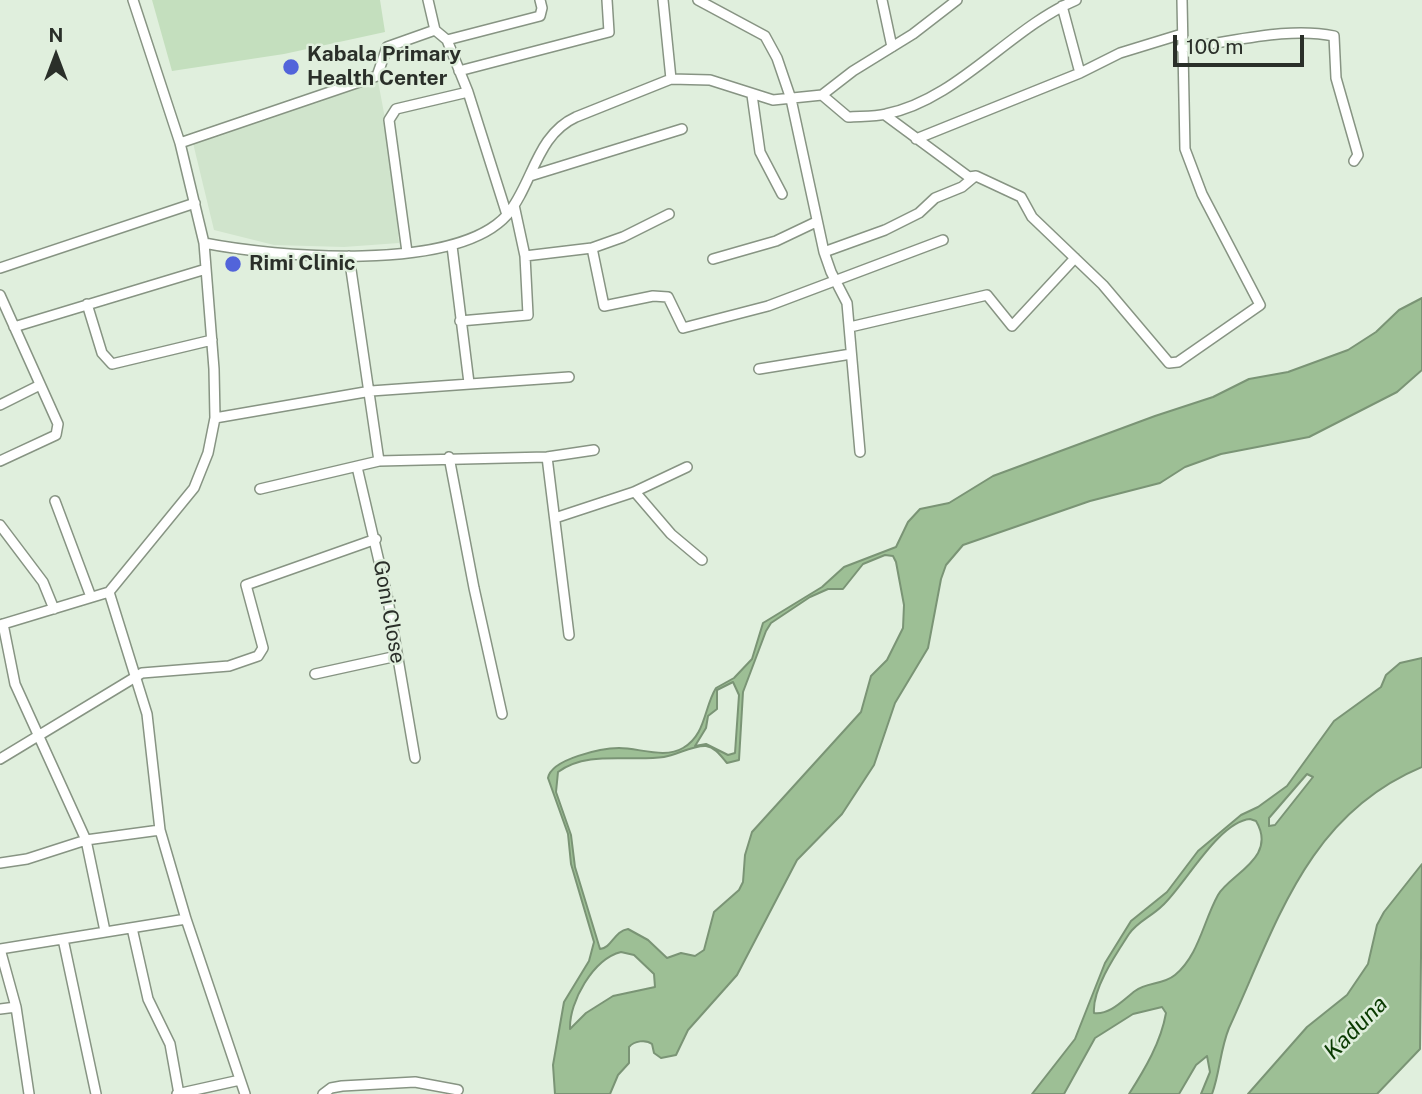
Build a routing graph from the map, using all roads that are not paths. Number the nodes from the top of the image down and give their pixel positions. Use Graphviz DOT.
graph roads {
  1 [pos="133,0"];
  2 [pos="428,0"];
  3 [pos="540,0"];
  4 [pos="607,0"];
  5 [pos="663,0"];
  6 [pos="698,0"];
  7 [pos="882,0"];
  8 [pos="957,0"];
  9 [pos="1076,0"];
  10 [pos="1182,0"];
  11 [pos="1062,6"];
  12 [pos="435,30"];
  13 [pos="1182,34"];
  14 [pos="447,40"];
  15 [pos="892,47"];
  16 [pos="1181,48"];
  17 [pos="459,71"];
  18 [pos="1080,73"];
  19 [pos="671,79"];
  20 [pos="468,92"];
  21 [pos="822,95"];
  22 [pos="752,96"];
  23 [pos="791,99"];
  24 [pos="885,115"];
  25 [pos="682,129"];
  26 [pos="916,139"];
  27 [pos="180,143"];
  28 [pos="1354,161"];
  29 [pos="530,176"];
  30 [pos="976,176"];
  31 [pos="782,194"];
  32 [pos="195,203"];
  33 [pos="514,205"];
  34 [pos="669,214"];
  35 [pos="507,215"];
  36 [pos="816,222"];
  37 [pos="943,240"];
  38 [pos="204,243"];
  39 [pos="452,246"];
  40 [pos="592,247"];
  41 [pos="407,252"];
  42 [pos="824,252"];
  43 [pos="349,256"];
  44 [pos="525,256"];
  45 [pos="1075,258"];
  46 [pos="713,259"];
  47 [pos="0,268"];
  48 [pos="206,269"];
  49 [pos="836,282"];
  50 [pos="0,297"];
  51 [pos="87,304"];
  52 [pos="460,321"];
  53 [pos="14,327"];
  54 [pos="850,327"];
  55 [pos="212,340"];
  56 [pos="851,354"];
  57 [pos="760,369"];
  58 [pos="569,377"];
  59 [pos="469,383"];
  60 [pos="40,385"];
  61 [pos="371,391"];
  62 [pos="0,405"];
  63 [pos="215,418"];
  64 [pos="594,450"];
  65 [pos="860,452"];
  66 [pos="449,457"];
  67 [pos="547,457"];
  68 [pos="0,461"];
  69 [pos="379,461"];
  70 [pos="357,467"];
  71 [pos="687,467"];
  72 [pos="260,489"];
  73 [pos="635,492"];
  74 [pos="55,501"];
  75 [pos="555,518"];
  76 [pos="0,526"];
  77 [pos="376,539"];
  78 [pos="702,561"];
  79 [pos="109,592"];
  80 [pos="91,597"];
  81 [pos="54,609"];
  82 [pos="2,624"];
  83 [pos="569,635"];
  84 [pos="397,656"];
  85 [pos="315,674"];
  86 [pos="136,678"];
  87 [pos="502,714"];
  88 [pos="36,736"];
  89 [pos="415,758"];
  90 [pos="0,759"];
  91 [pos="160,830"];
  92 [pos="86,840"];
  93 [pos="0,863"];
  94 [pos="186,919"];
  95 [pos="132,928"];
  96 [pos="104,932"];
  97 [pos="63,939"];
  98 [pos="0,949"];
  99 [pos="16,1007"];
  100 [pos="0,1009"];
  101 [pos="240,1080"];
  102 [pos="458,1090"];
  103 [pos="29,1094"];
  104 [pos="96,1094"];
  105 [pos="179,1094"];
  106 [pos="245,1094"];
  107 [pos="323,1094"];
  1 -- 27 [label="street"];
  2 -- 12 [label="street"];
  3 -- 14 [label="street"];
  4 -- 17 [label="street"];
  5 -- 19 [label="street"];
  6 -- 23 [label="street"];
  7 -- 15 [label="street"];
  8 -- 15 [label="street"];
  9 -- 11 [label="street"];
  10 -- 13 [label="street"];
  11 -- 18 [label="street"];
  11 -- 24 [label="street"];
  12 -- 14 [label="street"];
  12 -- 27 [label="street"];
  13 -- 16 [label="street"];
  13 -- 18 [label="street"];
  14 -- 17 [label="street"];
  15 -- 21 [label="street"];
  16 -- 28 [label="street"];
  16 -- 45 [label="street"];
  17 -- 20 [label="street"];
  18 -- 26 [label="street"];
  19 -- 22 [label="street"];
  19 -- 29 [label="street"];
  20 -- 35 [label="street"];
  20 -- 41 [label="street"];
  21 -- 23 [label="street"];
  21 -- 24 [label="street"];
  22 -- 23 [label="street"];
  22 -- 31 [label="street"];
  23 -- 36 [label="street"];
  24 -- 26 [label="street"];
  25 -- 29 [label="street"];
  26 -- 30 [label="street"];
  27 -- 32 [label="street"];
  29 -- 33 [label="street"];
  30 -- 42 [label="street"];
  30 -- 45 [label="street"];
  32 -- 38 [label="street"];
  32 -- 47 [label="street"];
  33 -- 35 [label="street"];
  33 -- 44 [label="street"];
  34 -- 40 [label="street"];
  35 -- 39 [label="street"];
  36 -- 42 [label="street"];
  36 -- 46 [label="street"];
  37 -- 49 [label="street"];
  38 -- 43 [label="street"];
  38 -- 48 [label="street"];
  39 -- 41 [label="street"];
  39 -- 52 [label="street"];
  40 -- 44 [label="street"];
  40 -- 49 [label="street"];
  41 -- 43 [label="street"];
  42 -- 49 [label="street"];
  43 -- 61 [label="street"];
  44 -- 52 [label="street"];
  45 -- 54 [label="street"];
  48 -- 51 [label="street"];
  48 -- 55 [label="street"];
  49 -- 54 [label="street"];
  50 -- 53 [label="street"];
  51 -- 53 [label="street"];
  51 -- 55 [label="street"];
  52 -- 59 [label="street"];
  53 -- 60 [label="street"];
  54 -- 56 [label="street"];
  55 -- 63 [label="street"];
  56 -- 57 [label="street"];
  56 -- 65 [label="street"];
  58 -- 59 [label="street"];
  59 -- 61 [label="street"];
  60 -- 62 [label="street"];
  60 -- 68 [label="street"];
  61 -- 63 [label="street"];
  61 -- 69 [label="street"];
  63 -- 79 [label="street"];
  64 -- 67 [label="street"];
  66 -- 67 [label="street"];
  66 -- 69 [label="street"];
  66 -- 87 [label="street"];
  67 -- 75 [label="street"];
  69 -- 70 [label="street"];
  70 -- 72 [label="street"];
  70 -- 77 [label="street, Goni Close"];
  71 -- 73 [label="street"];
  73 -- 75 [label="street"];
  73 -- 78 [label="street"];
  74 -- 80 [label="street"];
  75 -- 83 [label="street"];
  76 -- 81 [label="street"];
  77 -- 84 [label="street, Goni Close"];
  77 -- 86 [label="street"];
  79 -- 80 [label="street"];
  79 -- 86 [label="street"];
  80 -- 81 [label="street"];
  81 -- 82 [label="street"];
  82 -- 88 [label="street"];
  84 -- 85 [label="street"];
  84 -- 89 [label="street, Goni Close"];
  86 -- 88 [label="street"];
  86 -- 91 [label="street"];
  88 -- 90 [label="street"];
  88 -- 92 [label="street"];
  91 -- 92 [label="street"];
  91 -- 94 [label="street"];
  92 -- 93 [label="street"];
  92 -- 96 [label="street"];
  94 -- 95 [label="street"];
  94 -- 101 [label="street"];
  95 -- 96 [label="street"];
  95 -- 105 [label="street"];
  96 -- 97 [label="street"];
  97 -- 98 [label="street"];
  97 -- 104 [label="street"];
  98 -- 99 [label="street"];
  99 -- 100 [label="street"];
  99 -- 103 [label="street"];
  101 -- 105 [label="street"];
  101 -- 106 [label="street"];
  102 -- 107 [label="street"];
}
